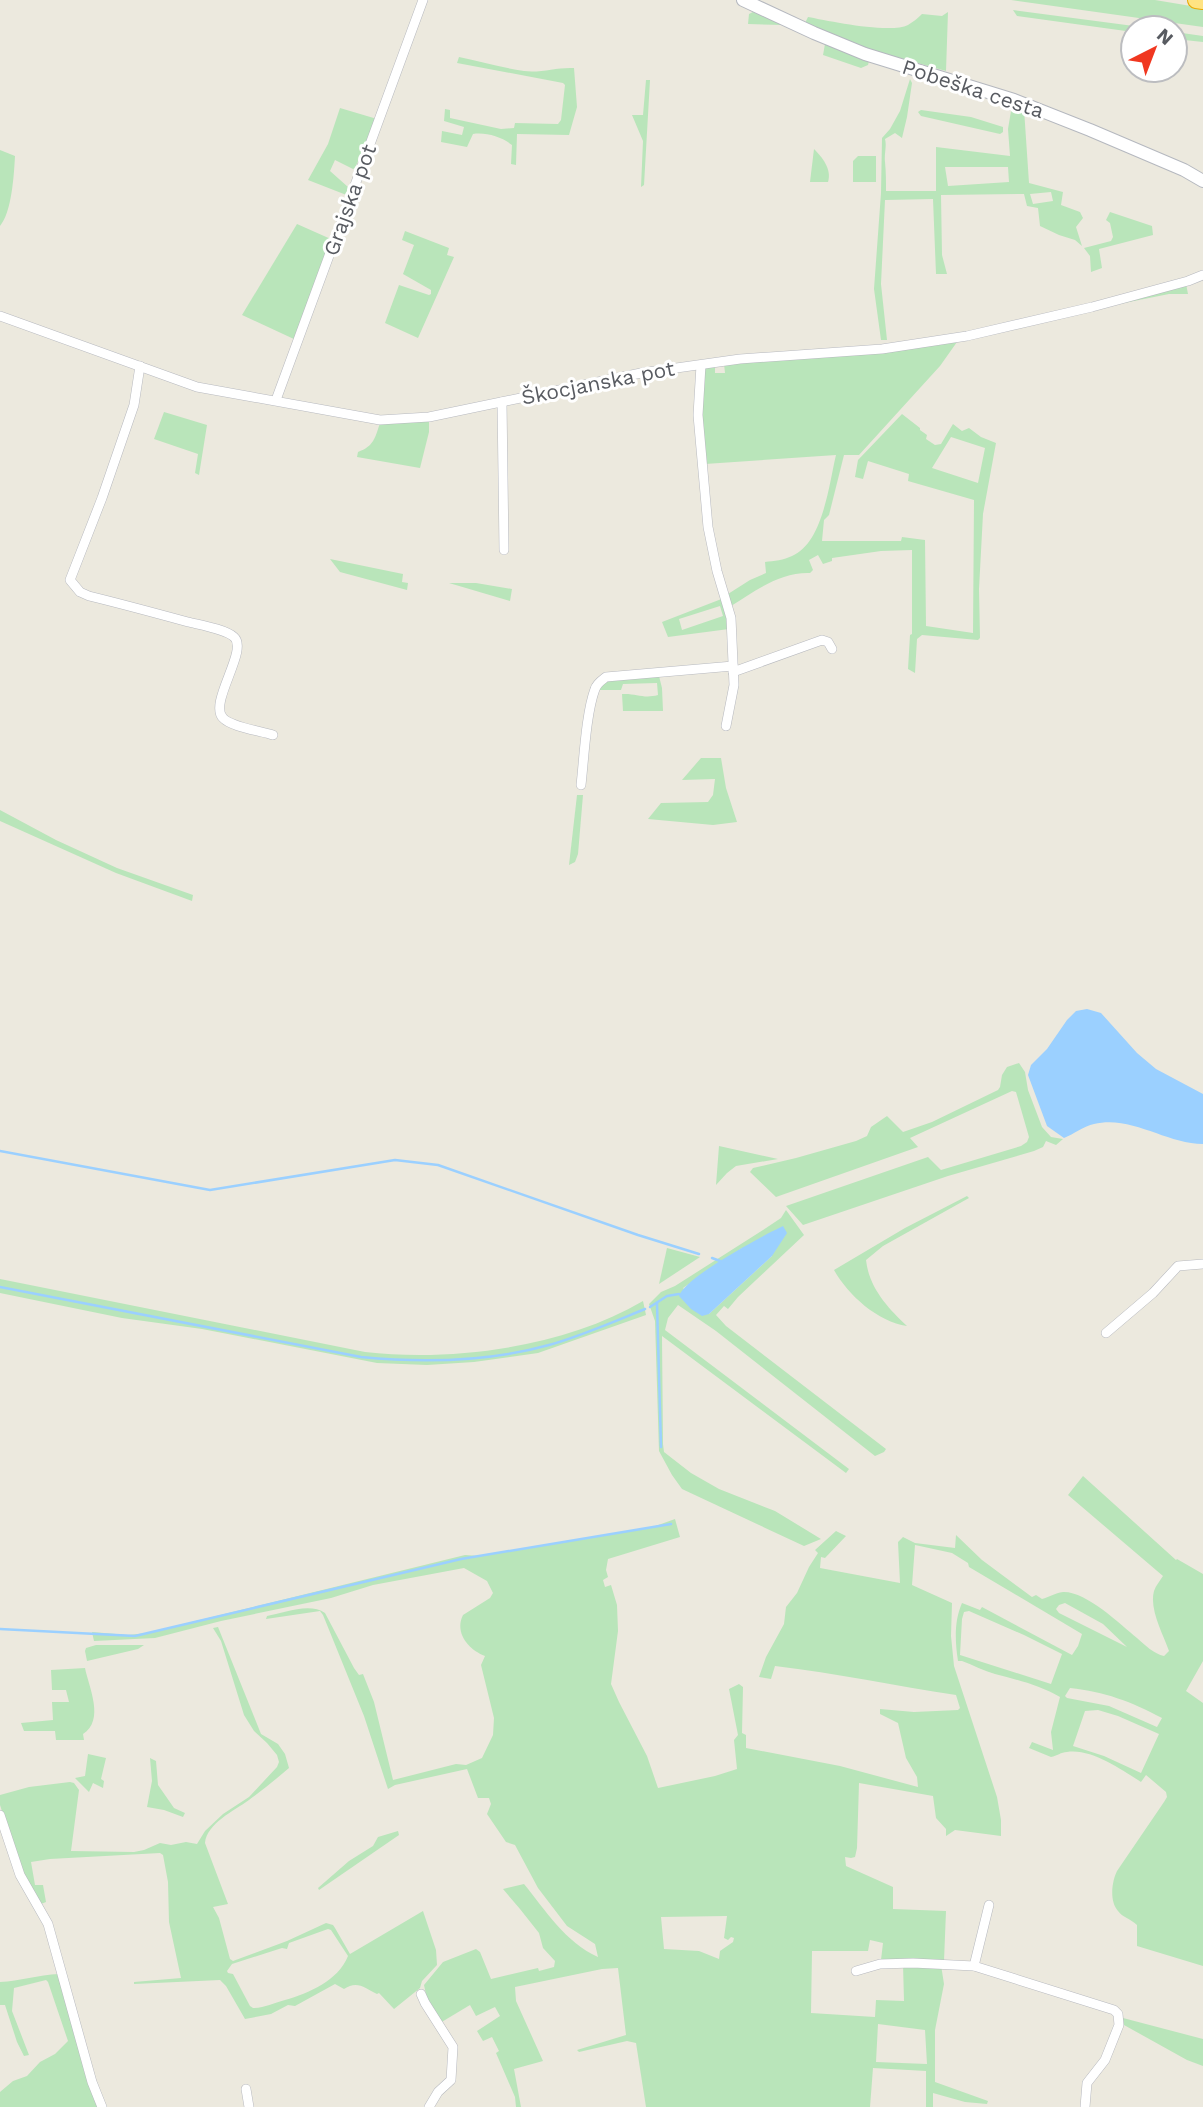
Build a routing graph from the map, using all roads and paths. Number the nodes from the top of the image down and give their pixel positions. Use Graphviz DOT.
graph roads {
  1 [pos="423,0"];
  2 [pos="743,0"];
  3 [pos="1196,0"];
  4 [pos="1203,1"];
  5 [pos="1203,181"];
  6 [pos="1203,275"];
  7 [pos="0,316"];
  8 [pos="701,365"];
  9 [pos="140,366"];
  10 [pos="276,400"];
  11 [pos="502,402"];
  12 [pos="504,550"];
  13 [pos="832,649"];
  14 [pos="733,669"];
  15 [pos="726,726"];
  16 [pos="273,735"];
  17 [pos="581,786"];
  18 [pos="1203,1264"];
  19 [pos="1106,1333"];
  20 [pos="0,1815"];
  21 [pos="989,1905"];
  22 [pos="974,1966"];
  23 [pos="856,1971"];
  24 [pos="421,1994"];
  25 [pos="246,2089"];
  26 [pos="102,2107"];
  27 [pos="249,2107"];
  28 [pos="429,2107"];
  29 [pos="1085,2107"];
  1 -- 10 [label="street, Grajska pot"];
  2 -- 5 [label="street, Pobeška cesta"];
  3 -- 4 [label="highway"];
  6 -- 8 [label="street, Škocjanska pot"];
  7 -- 9 [label="street, Škocjanska pot"];
  8 -- 11 [label="street, Škocjanska pot"];
  8 -- 14 [label="street"];
  9 -- 10 [label="street, Škocjanska pot"];
  9 -- 16 [label="street"];
  10 -- 11 [label="street, Škocjanska pot"];
  11 -- 12 [label="street"];
  13 -- 14 [label="street"];
  14 -- 15 [label="street"];
  14 -- 17 [label="street"];
  18 -- 19 [label="street"];
  20 -- 26 [label="street"];
  21 -- 22 [label="street"];
  22 -- 23 [label="street"];
  22 -- 29 [label="street"];
  24 -- 28 [label="street"];
  25 -- 27 [label="street"];
}
